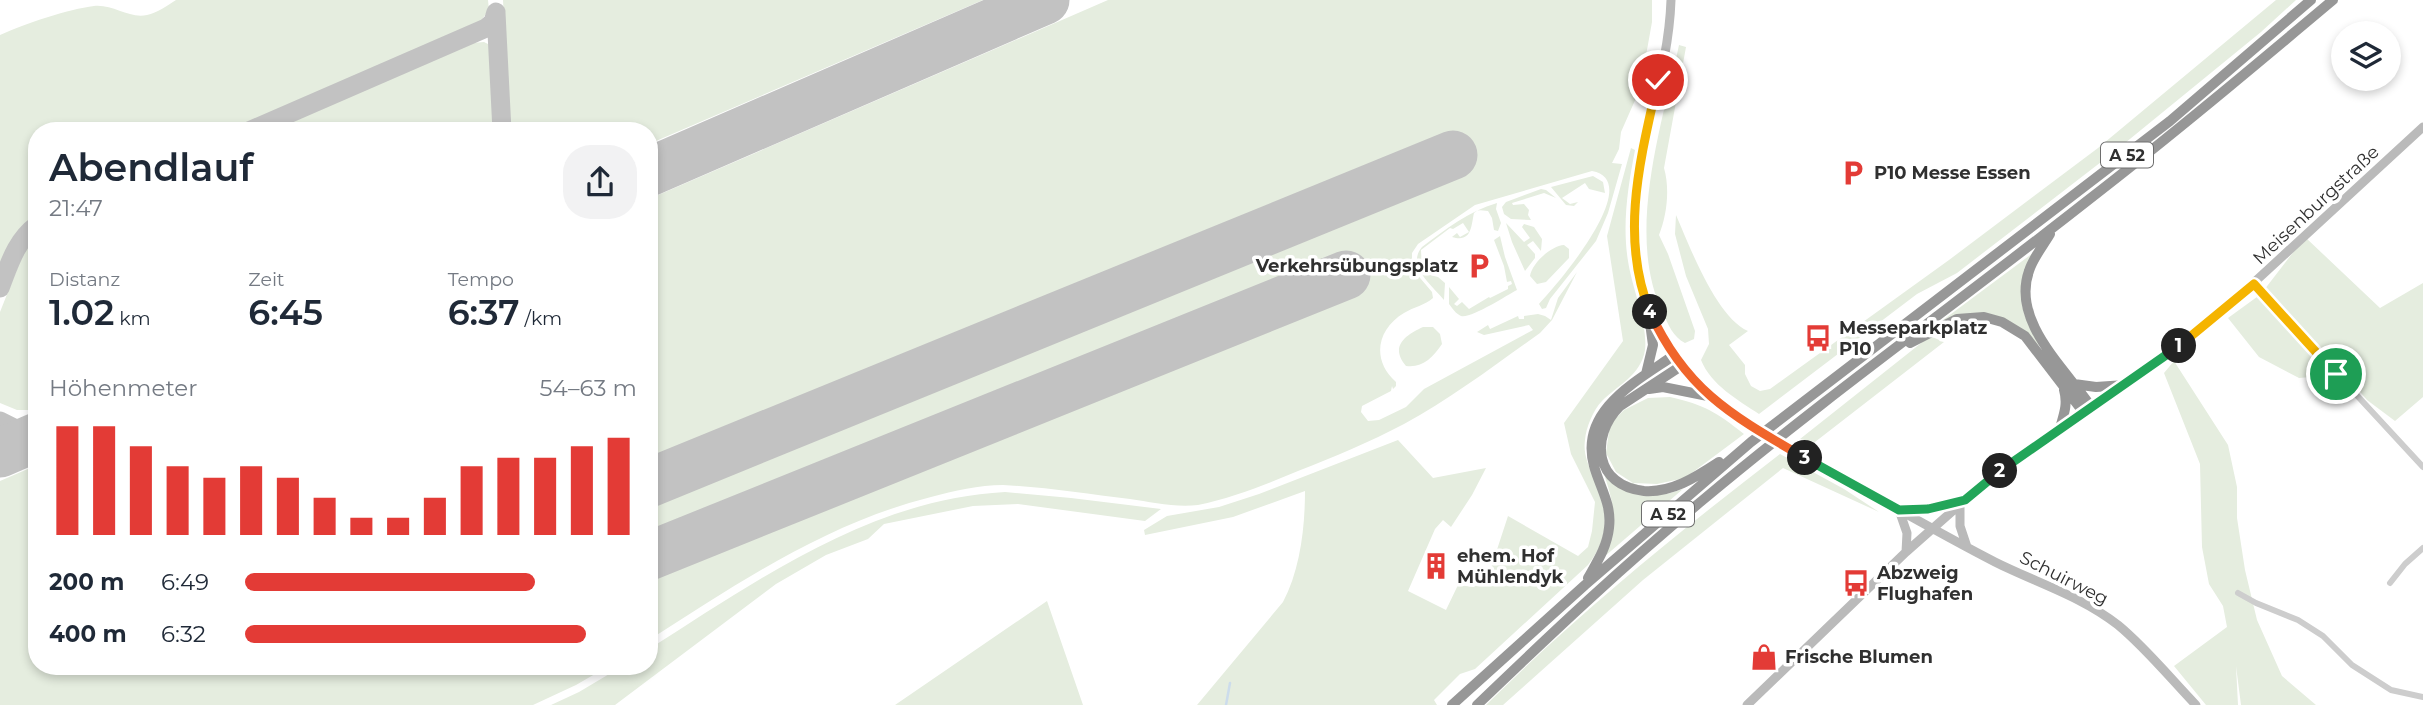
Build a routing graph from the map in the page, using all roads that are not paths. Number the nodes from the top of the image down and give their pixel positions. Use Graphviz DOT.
graph roads {
  1 [pos="1671,0"];
  2 [pos="2311,0"];
  3 [pos="2333,0"];
  4 [pos="2423,127"];
  5 [pos="2054,227"];
  6 [pos="2254,284"];
  7 [pos="1648,308"];
  8 [pos="1673,356"];
  9 [pos="1880,360"];
  10 [pos="1681,366"];
  11 [pos="1646,374"];
  12 [pos="2068,384"];
  13 [pos="2125,385"];
  14 [pos="1646,389"];
  15 [pos="1708,396"];
  16 [pos="2088,410"];
  17 [pos="2060,428"];
  18 [pos="1751,442"];
  19 [pos="2423,467"];
  20 [pos="1962,503"];
  21 [pos="1899,510"];
  22 [pos="1934,529"];
  23 [pos="1966,547"];
  24 [pos="2423,548"];
  25 [pos="1906,552"];
  26 [pos="2390,583"];
  27 [pos="1585,585"];
  28 [pos="2238,593"];
  29 [pos="2423,697"];
  30 [pos="1452,705"];
  31 [pos="1477,705"];
  32 [pos="1747,705"];
  33 [pos="2196,705"];
  1 -- 7 [label="main road, Schuirweg"];
  2 -- 18 [label="highway, A 52"];
  3 -- 5 [label="highway, A 52"];
  4 -- 6 [label="main road, Meisenburgstraße"];
  5 -- 9 [label="highway, A 52"];
  5 -- 12 [label="highway"];
  6 -- 13 [label="main road, Meisenburgstraße"];
  6 -- 19 [label="street"];
  7 -- 8 [label="main road, Schuirweg"];
  7 -- 11 [label="highway"];
  8 -- 10 [label="main road, Schuirweg"];
  8 -- 11 [label="highway"];
  9 -- 12 [label="highway"];
  9 -- 31 [label="highway, A 52"];
  10 -- 14 [label="highway"];
  10 -- 15 [label="main road, Schuirweg"];
  11 -- 27 [label="highway"];
  12 -- 13 [label="highway"];
  12 -- 16 [label="highway"];
  12 -- 17 [label="highway"];
  13 -- 16 [label="main road, Meisenburgstraße"];
  14 -- 15 [label="highway"];
  14 -- 18 [label="highway"];
  15 -- 21 [label="main road, Schuirweg, bridge"];
  16 -- 17 [label="main road, Meisenburgstraße"];
  17 -- 20 [label="main road, Meisenburgstraße"];
  18 -- 27 [label="highway, A 52"];
  20 -- 21 [label="main road"];
  20 -- 22 [label="main road, Meisenburgstraße"];
  20 -- 23 [label="main road"];
  21 -- 22 [label="main road, Schuirweg"];
  21 -- 25 [label="main road"];
  22 -- 23 [label="main road, Schuirweg"];
  22 -- 25 [label="main road, Meisenburgstraße"];
  23 -- 33 [label="main road, Schuirweg"];
  24 -- 26 [label="street"];
  25 -- 32 [label="main road, Meisenburgstraße"];
  27 -- 30 [label="highway, A 52"];
  28 -- 29 [label="street"];
}
